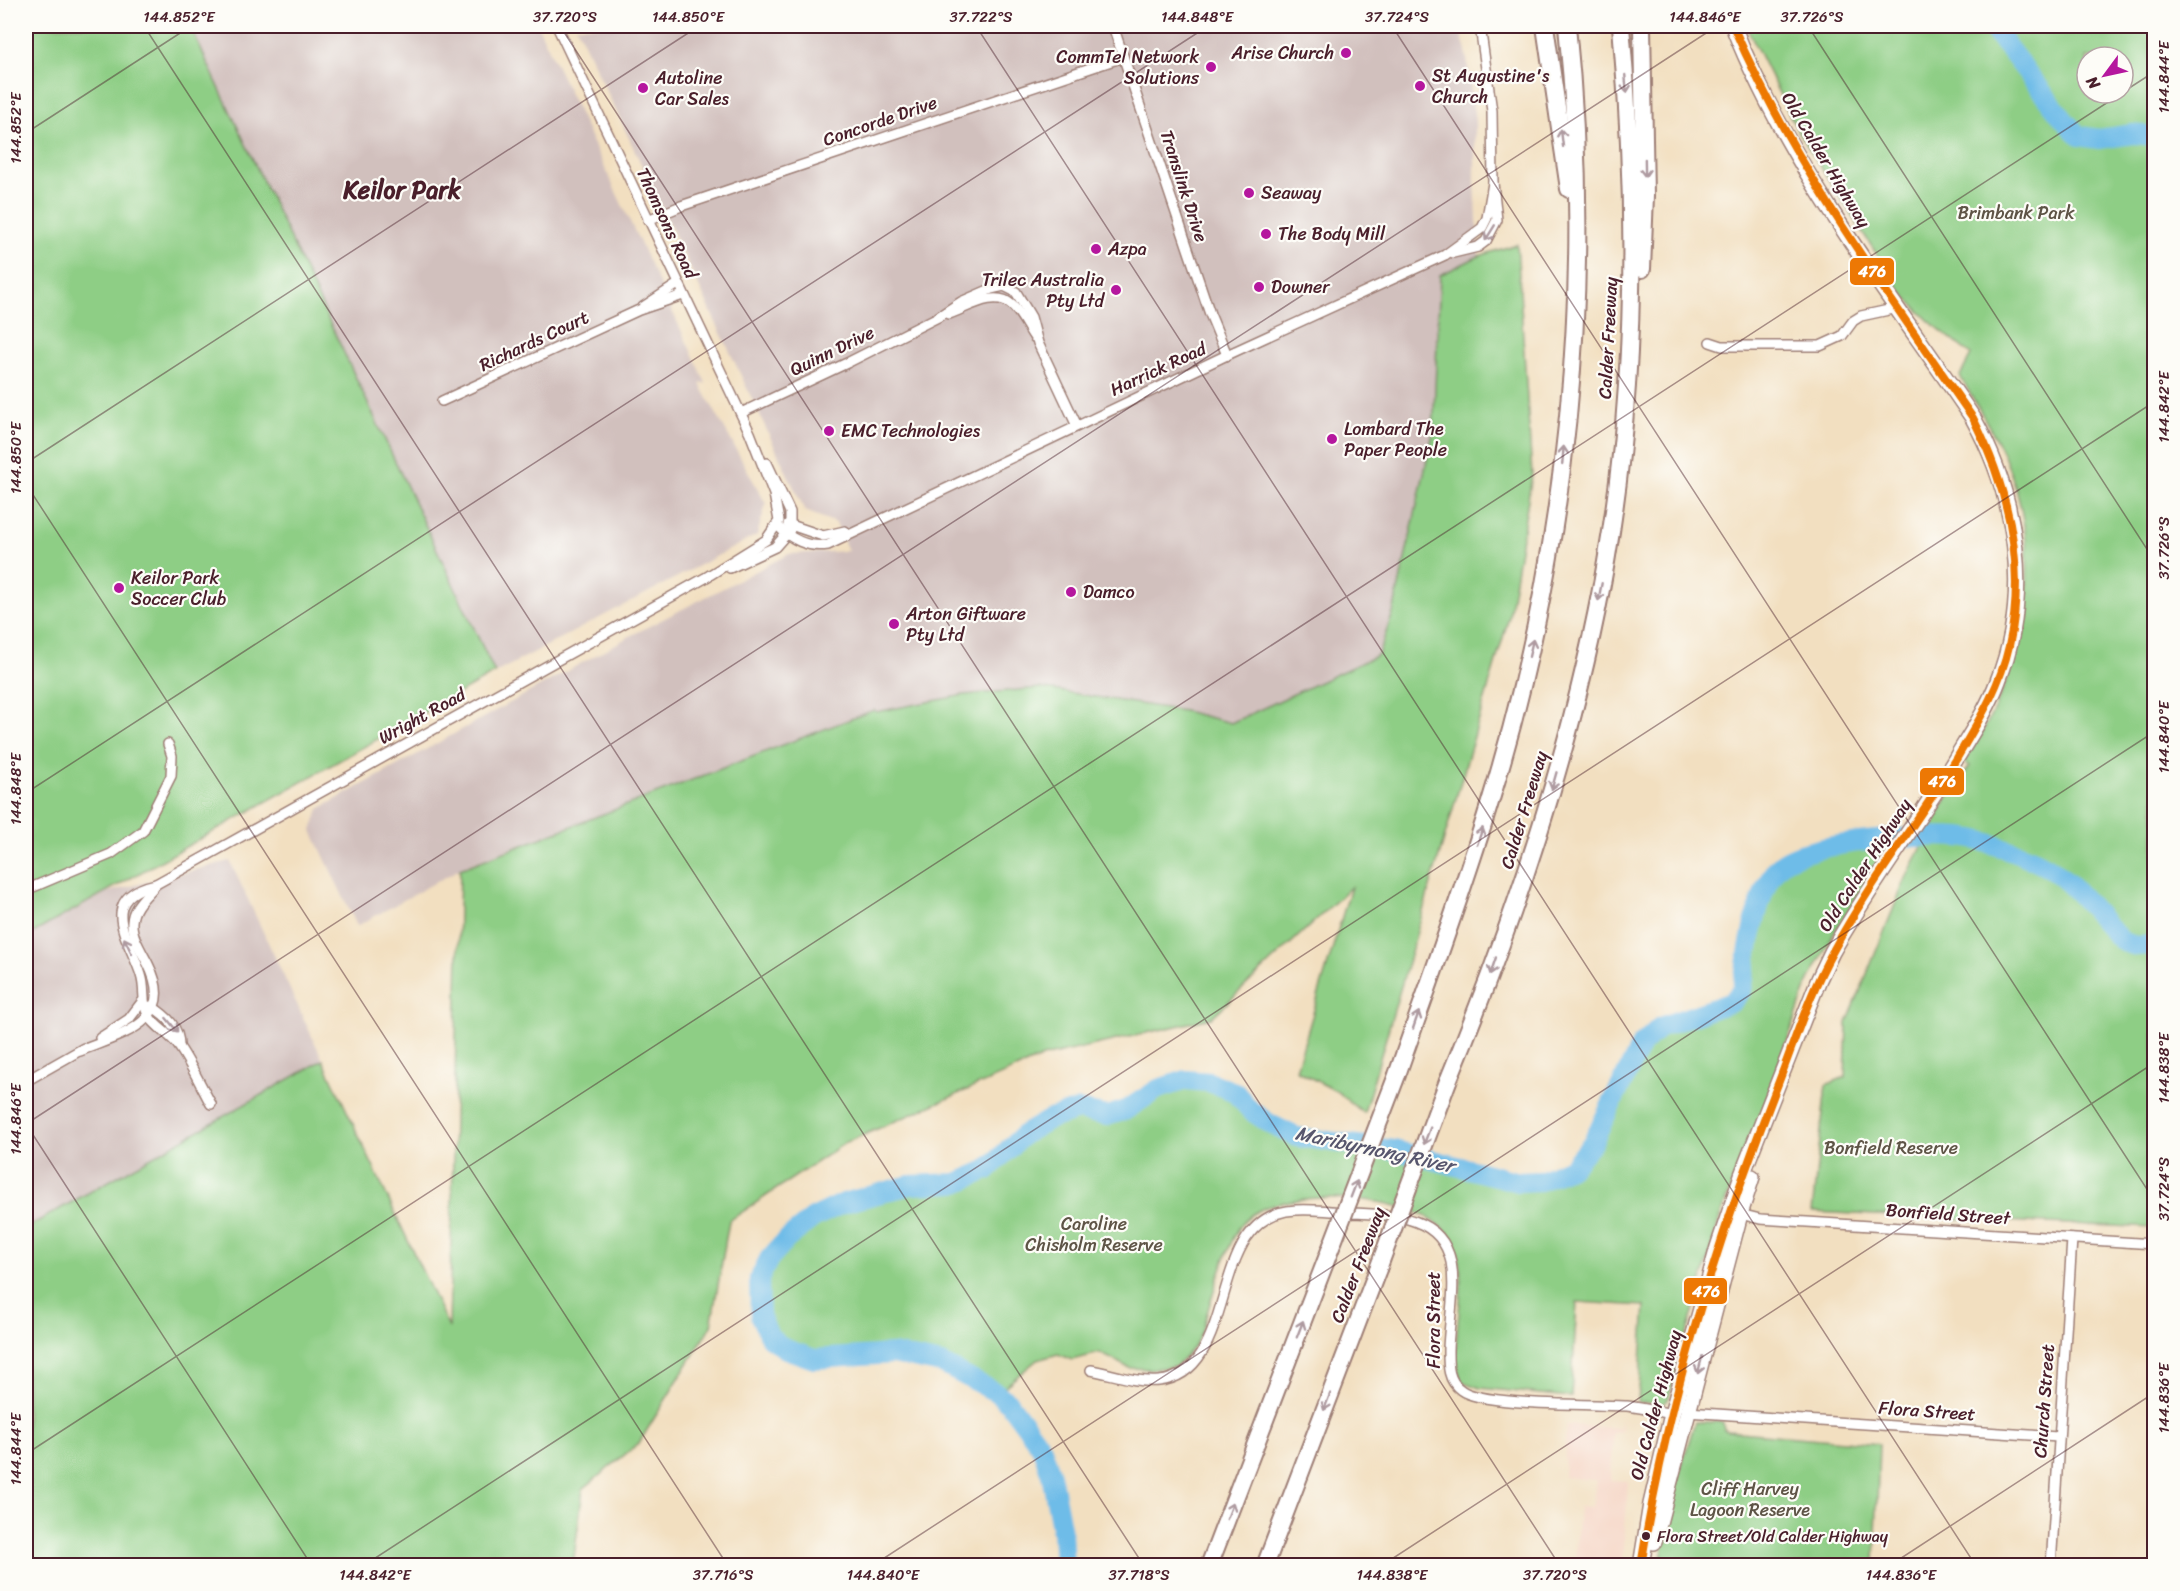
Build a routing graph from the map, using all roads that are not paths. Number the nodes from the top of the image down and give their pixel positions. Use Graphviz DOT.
graph roads {
  1 [pos="557,26"];
  2 [pos="1113,26"];
  3 [pos="1480,26"];
  4 [pos="1545,26"];
  5 [pos="1567,26"];
  6 [pos="1621,26"];
  7 [pos="1642,26"];
  8 [pos="1732,26"];
  9 [pos="1123,57"];
  10 [pos="648,220"];
  11 [pos="1578,279"];
  12 [pos="678,284"];
  13 [pos="683,295"];
  14 [pos="1898,308"];
  15 [pos="639,310"];
  16 [pos="1710,342"];
  17 [pos="1227,355"];
  18 [pos="442,401"];
  19 [pos="741,413"];
  20 [pos="1077,426"];
  21 [pos="750,433"];
  22 [pos="777,525"];
  23 [pos="789,530"];
  24 [pos="1606,561"];
  25 [pos="705,578"];
  26 [pos="168,744"];
  27 [pos="156,884"];
  28 [pos="26,890"];
  29 [pos="142,1002"];
  30 [pos="152,1012"];
  31 [pos="80,1051"];
  32 [pos="26,1081"];
  33 [pos="211,1104"];
  34 [pos="1735,1212"];
  35 [pos="2072,1239"];
  36 [pos="2154,1244"];
  37 [pos="1091,1370"];
  38 [pos="1679,1413"];
  39 [pos="2058,1437"];
  40 [pos="1209,1566"];
  41 [pos="1265,1566"];
  42 [pos="1641,1566"];
  43 [pos="1648,1566"];
  44 [pos="2051,1566"];
  1 -- 10 [label="street, Thomsons Road"];
  2 -- 9 [label="street, Translink Drive"];
  3 -- 17 [label="street, Harrick Road"];
  11 -- 4 [label="highway, one-way"];
  5 -- 11 [label="highway, Calder Freeway"];
  6 -- 24 [label="highway, Calder Freeway, one-way"];
  7 -- 24 [label="highway, one-way"];
  8 -- 14 [label="main road, Old Calder Highway"];
  9 -- 10 [label="street, Concorde Drive"];
  9 -- 17 [label="street, Translink Drive"];
  10 -- 12 [label="street, Thomsons Road"];
  40 -- 11 [label="highway, Calder Freeway, one-way, bridge"];
  12 -- 13 [label="street, Thomsons Road"];
  12 -- 15 [label="street, Richards Court"];
  13 -- 15 [label="street, Richards Court"];
  13 -- 19 [label="street, Thomsons Road"];
  14 -- 16 [label="street"];
  14 -- 34 [label="main road, Old Calder Highway"];
  15 -- 18 [label="street, Richards Court"];
  17 -- 20 [label="street, Harrick Road"];
  19 -- 20 [label="street, Quinn Drive"];
  19 -- 21 [label="street, Thomsons Road"];
  20 -- 23 [label="street, Harrick Road"];
  21 -- 22 [label="street, Thomsons Road"];
  21 -- 23 [label="street, Thomsons Road"];
  22 -- 23 [label="street, Harrick Road"];
  22 -- 25 [label="street, Wright Road"];
  23 -- 25 [label="street, Wright Road"];
  24 -- 41 [label="highway, Calder Freeway, one-way, bridge"];
  25 -- 27 [label="street, Wright Road"];
  26 -- 28 [label="street"];
  29 -- 27 [label="street, Wright Road, one-way"];
  27 -- 30 [label="street, Wright Road"];
  29 -- 30 [label="street, Wright Road"];
  29 -- 31 [label="street"];
  30 -- 31 [label="street"];
  30 -- 33 [label="street, Wright Road"];
  31 -- 32 [label="street"];
  34 -- 35 [label="street, Bonfield Street"];
  34 -- 38 [label="main road, Old Calder Highway"];
  35 -- 36 [label="street, Bonfield Street"];
  35 -- 39 [label="street, Church Street"];
  37 -- 38 [label="street, Flora Street"];
  38 -- 39 [label="street, Flora Street"];
  38 -- 42 [label="main road, Old Calder Highway"];
  38 -- 43 [label="main road, Old Calder Highway"];
  39 -- 44 [label="street, Church Street"];
}
